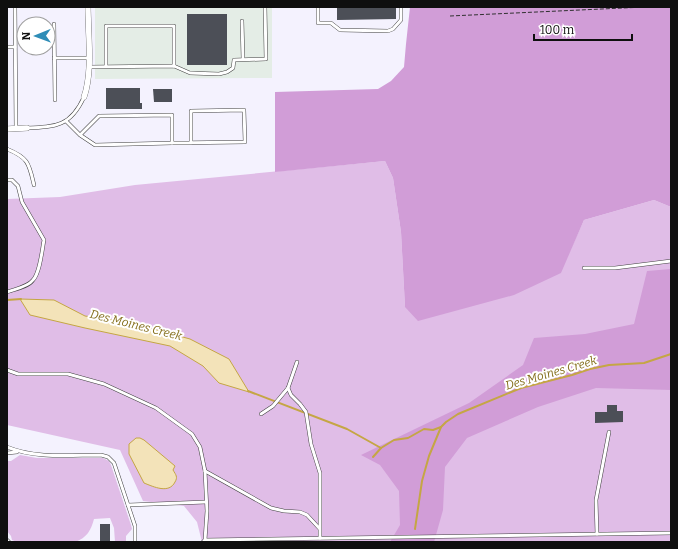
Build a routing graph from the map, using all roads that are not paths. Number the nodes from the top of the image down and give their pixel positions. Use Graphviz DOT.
graph roads {
  1 [pos="15,7"];
  2 [pos="88,7"];
  3 [pos="265,7"];
  4 [pos="318,7"];
  5 [pos="400,7"];
  6 [pos="242,21"];
  7 [pos="7,47"];
  8 [pos="15,47"];
  9 [pos="54,58"];
  10 [pos="89,58"];
  11 [pos="243,59"];
  12 [pos="89,66"];
  13 [pos="106,66"];
  14 [pos="174,66"];
  15 [pos="84,97"];
  16 [pos="55,100"];
  17 [pos="66,121"];
  18 [pos="16,128"];
  19 [pos="28,128"];
  20 [pos="7,129"];
  21 [pos="80,135"];
  22 [pos="172,143"];
  23 [pos="191,143"];
  24 [pos="7,149"];
  25 [pos="7,180"];
  26 [pos="34,185"];
  27 [pos="671,261"];
  28 [pos="584,268"];
  29 [pos="7,292"];
  30 [pos="297,362"];
  31 [pos="7,370"];
  32 [pos="288,388"];
  33 [pos="261,414"];
  34 [pos="609,432"];
  35 [pos="7,447"];
  36 [pos="19,452"];
  37 [pos="7,453"];
  38 [pos="205,472"];
  39 [pos="206,502"];
  40 [pos="128,505"];
  41 [pos="320,528"];
  42 [pos="671,533"];
  43 [pos="597,534"];
  44 [pos="320,538"];
  45 [pos="204,541"];
  46 [pos="135,542"];
  1 -- 8 [label="lane"];
  2 -- 10 [label="street"];
  3 -- 11 [label="lane"];
  4 -- 5 [label="lane"];
  6 -- 11 [label="lane"];
  7 -- 8 [label="lane"];
  8 -- 18 [label="lane"];
  9 -- 10 [label="lane"];
  9 -- 16 [label="lane"];
  10 -- 12 [label="street"];
  11 -- 14 [label="lane"];
  12 -- 13 [label="lane"];
  12 -- 15 [label="street"];
  13 -- 14 [label="lane"];
  13 -- 14 [label="lane"];
  15 -- 17 [label="lane"];
  17 -- 19 [label="lane"];
  17 -- 21 [label="lane"];
  18 -- 19 [label="street"];
  18 -- 20 [label="street"];
  21 -- 22 [label="lane"];
  21 -- 22 [label="lane"];
  22 -- 23 [label="lane"];
  23 -- 23 [label="lane"];
  24 -- 26 [label="lane"];
  25 -- 29 [label="lane"];
  27 -- 28 [label="lane"];
  30 -- 32 [label="lane"];
  31 -- 38 [label="lane"];
  32 -- 33 [label="lane"];
  32 -- 41 [label="lane"];
  34 -- 43 [label="lane"];
  35 -- 36 [label="lane"];
  36 -- 37 [label="lane"];
  36 -- 40 [label="lane"];
  38 -- 39 [label="lane"];
  38 -- 41 [label="lane"];
  39 -- 40 [label="lane"];
  39 -- 45 [label="lane"];
  40 -- 46 [label="lane"];
  41 -- 44 [label="lane"];
  42 -- 43 [label="lane"];
  43 -- 44 [label="lane"];
  44 -- 45 [label="lane"];
}
